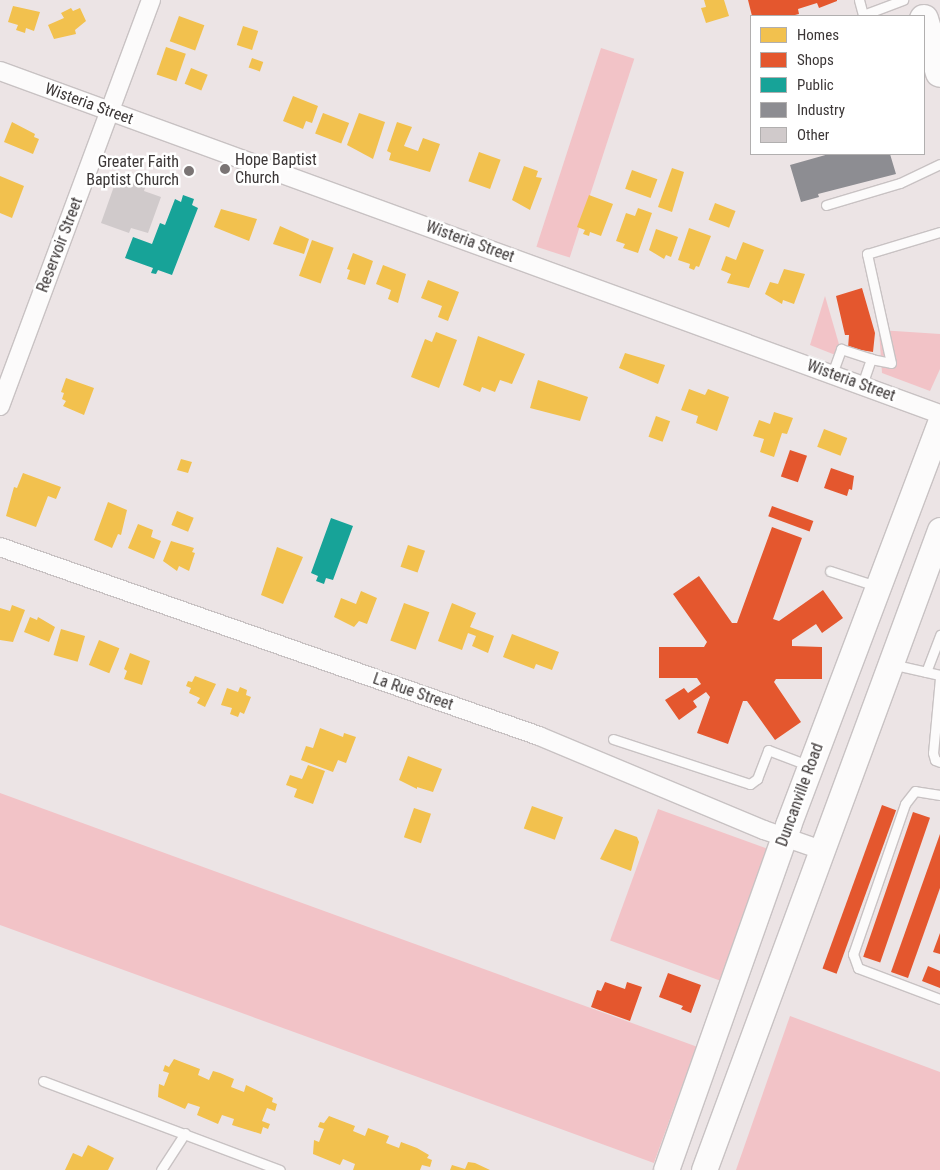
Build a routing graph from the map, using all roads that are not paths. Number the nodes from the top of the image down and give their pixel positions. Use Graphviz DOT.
graph roads {
  1 [pos="151,0"];
  2 [pos="859,0"];
  3 [pos="903,0"];
  4 [pos="918,0"];
  5 [pos="922,15"];
  6 [pos="925,24"];
  7 [pos="0,71"];
  8 [pos="940,72"];
  9 [pos="111,111"];
  10 [pos="940,164"];
  11 [pos="826,205"];
  12 [pos="940,232"];
  13 [pos="871,359"];
  14 [pos="832,374"];
  15 [pos="862,385"];
  16 [pos="0,406"];
  17 [pos="940,414"];
  18 [pos="940,423"];
  19 [pos="940,530"];
  20 [pos="1,551"];
  21 [pos="830,571"];
  22 [pos="878,587"];
  23 [pos="940,635"];
  24 [pos="854,651"];
  25 [pos="889,664"];
  26 [pos="926,672"];
  27 [pos="940,674"];
  28 [pos="940,678"];
  29 [pos="613,739"];
  30 [pos="940,762"];
  31 [pos="810,766"];
  32 [pos="940,795"];
  33 [pos="784,837"];
  34 [pos="821,850"];
  35 [pos="940,999"];
  36 [pos="43,1081"];
  37 [pos="185,1133"];
  38 [pos="161,1170"];
  39 [pos="280,1170"];
  40 [pos="666,1170"];
  41 [pos="704,1170"];
  1 -- 9 [label="street, Reservoir Street"];
  2 -- 3 [label="lane"];
  4 -- 5 [label="main road"];
  6 -- 8 [label="main road"];
  7 -- 9 [label="street, Wisteria Street"];
  9 -- 14 [label="street, Wisteria Street"];
  9 -- 16 [label="street, Reservoir Street"];
  10 -- 11 [label="lane"];
  12 -- 13 [label="lane"];
  13 -- 14 [label="lane"];
  13 -- 15 [label="lane"];
  14 -- 15 [label="street, Wisteria Street"];
  15 -- 17 [label="street, Wisteria Street"];
  18 -- 22 [label="main road, Duncanville Road"];
  19 -- 25 [label="main road"];
  20 -- 33 [label="street, La Rue Street"];
  21 -- 22 [label="lane"];
  22 -- 24 [label="main road, Duncanville Road"];
  23 -- 26 [label="lane"];
  24 -- 25 [label="main road"];
  24 -- 31 [label="main road, Duncanville Road"];
  25 -- 26 [label="lane"];
  25 -- 34 [label="main road"];
  26 -- 27 [label="lane"];
  28 -- 30 [label="lane"];
  29 -- 31 [label="lane"];
  31 -- 33 [label="main road, Duncanville Road"];
  32 -- 35 [label="lane"];
  33 -- 34 [label="street, La Rue Street"];
  33 -- 40 [label="main road, Duncanville Road"];
  34 -- 41 [label="main road"];
  36 -- 37 [label="lane"];
  37 -- 38 [label="lane"];
  37 -- 39 [label="lane"];
}
